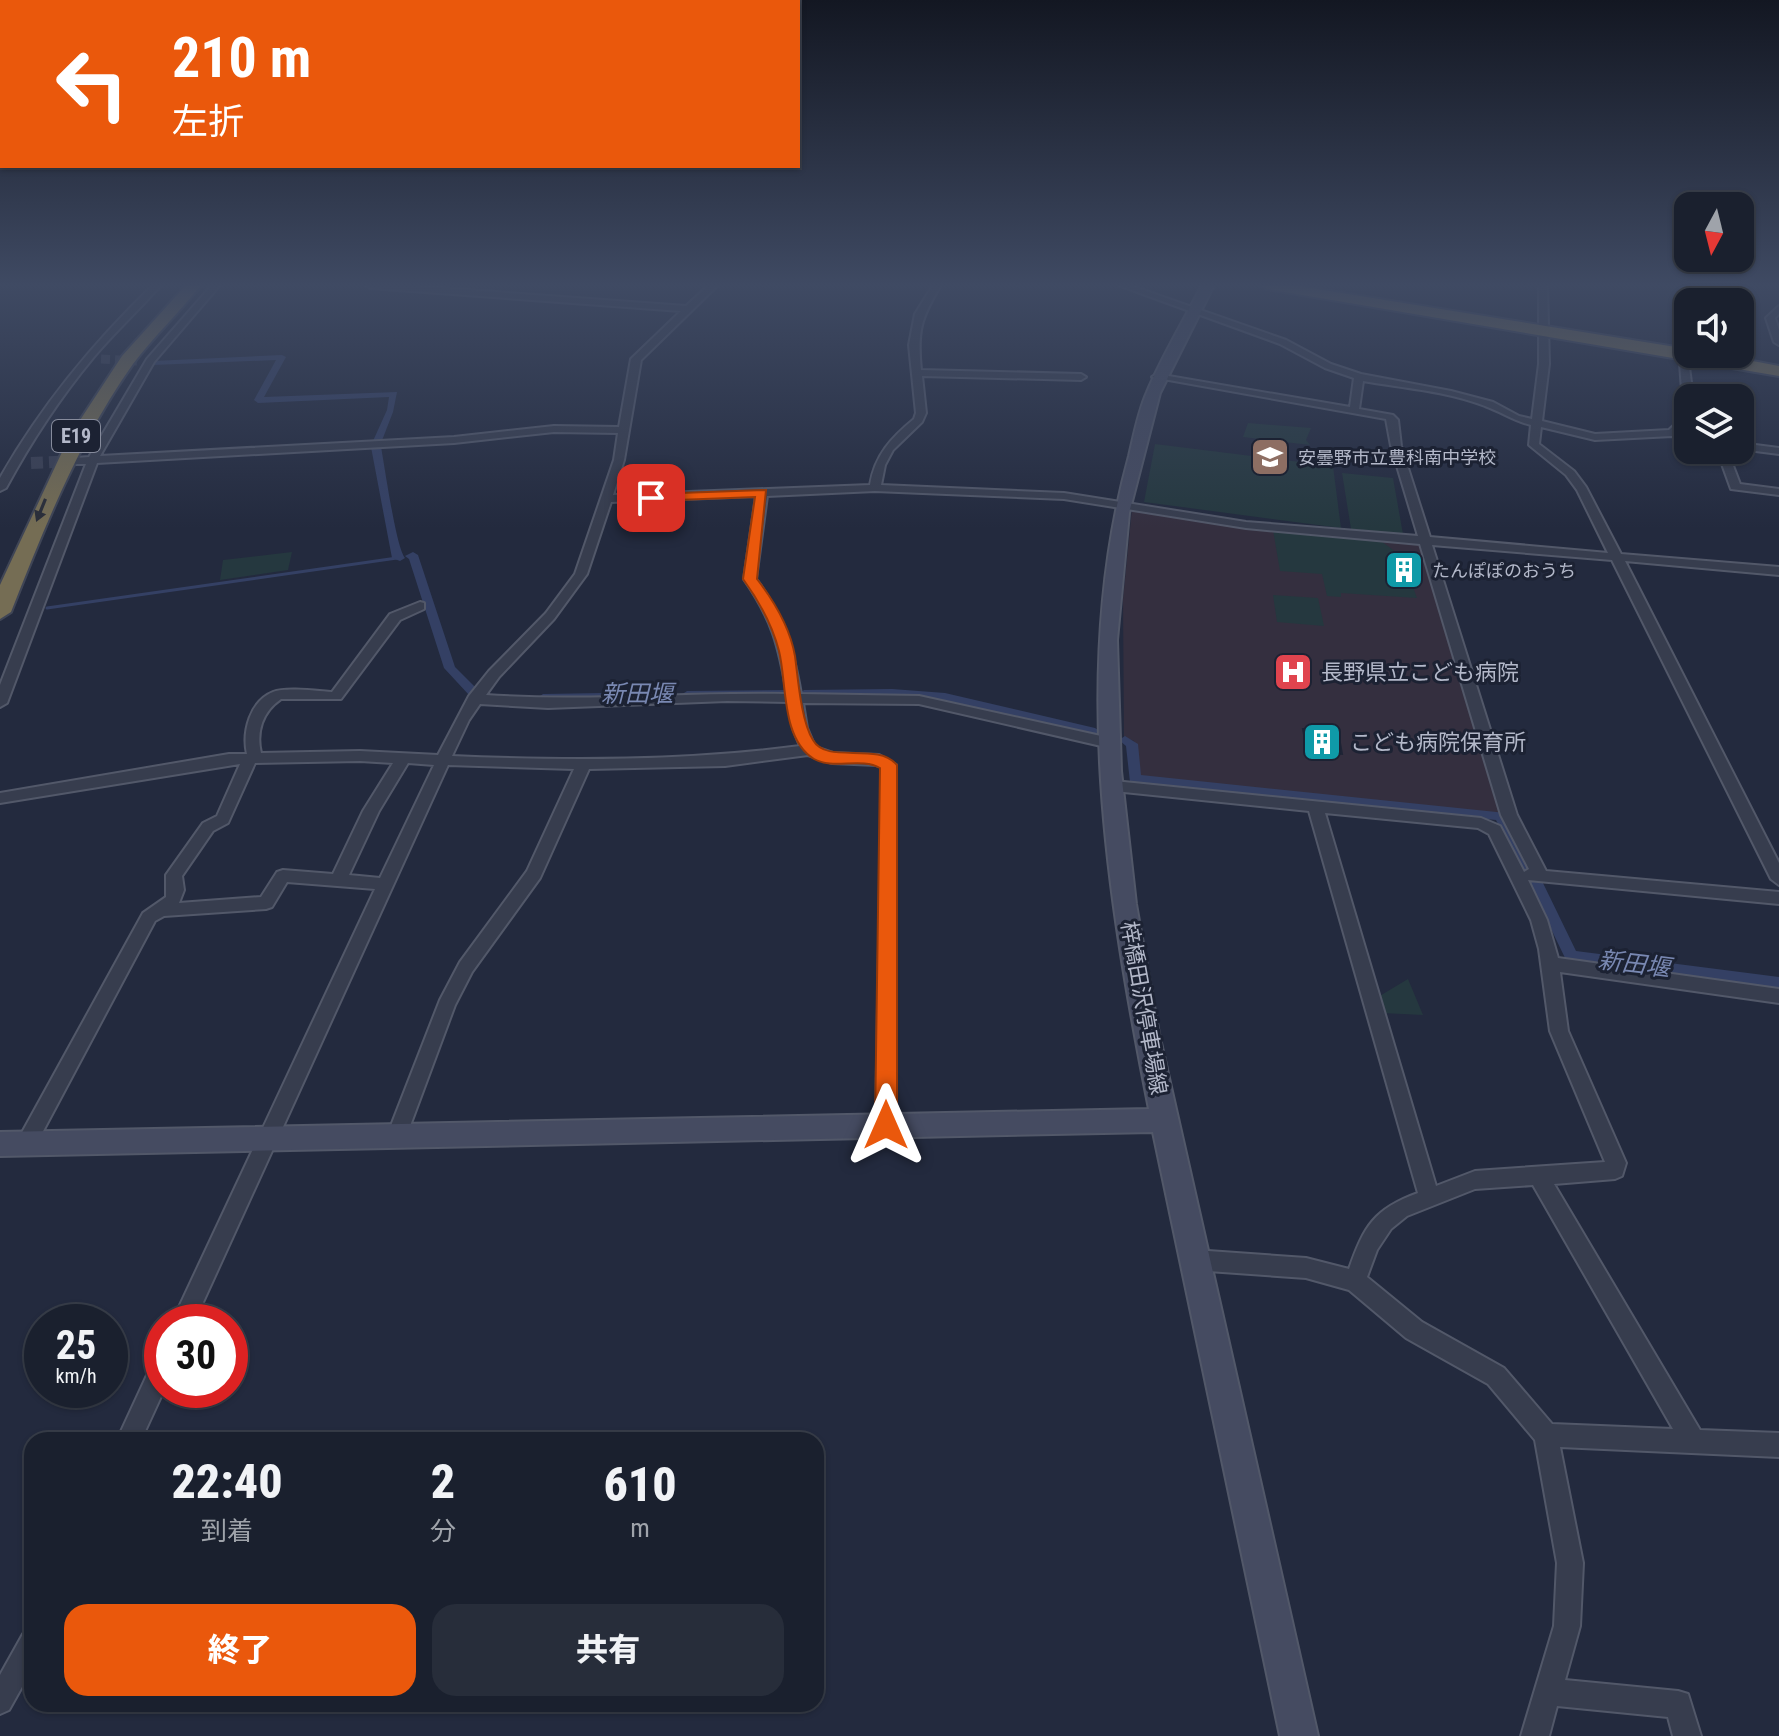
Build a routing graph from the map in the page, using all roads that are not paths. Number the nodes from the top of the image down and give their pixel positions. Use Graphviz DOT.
graph roads {
  1 [pos="81,366"];
  2 [pos="108,366"];
  3 [pos="124,366"];
  4 [pos="147,366"];
  5 [pos="635,366"];
  6 [pos="914,366"];
  7 [pos="1163,366"];
  8 [pos="1328,366"];
  9 [pos="1541,366"];
  10 [pos="1754,366"];
  11 [pos="1779,371"];
  12 [pos="915,373"];
  13 [pos="1081,377"];
  14 [pos="1157,377"];
  15 [pos="1359,377"];
  16 [pos="1354,411"];
  17 [pos="1536,424"];
  18 [pos="625,430"];
  19 [pos="1674,431"];
  20 [pos="1672,433"];
  21 [pos="1754,448"];
  22 [pos="1779,451"];
  23 [pos="92,459"];
  24 [pos="75,461"];
  25 [pos="31,463"];
  26 [pos="13,464"];
  27 [pos="1727,464"];
  28 [pos="0,465"];
  29 [pos="0,488"];
  30 [pos="875,488"];
  31 [pos="1779,492"];
  32 [pos="762,493"];
  33 [pos="607,499"];
  34 [pos="1122,505"];
  35 [pos="1425,543"];
  36 [pos="1617,557"];
  37 [pos="0,563"];
  38 [pos="1779,571"];
  39 [pos="420,606"];
  40 [pos="0,612"];
  41 [pos="474,699"];
  42 [pos="797,700"];
  43 [pos="0,703"];
  44 [pos="1110,743"];
  45 [pos="809,750"];
  46 [pos="404,757"];
  47 [pos="251,759"];
  48 [pos="443,759"];
  49 [pos="584,764"];
  50 [pos="1114,786"];
  51 [pos="0,798"];
  52 [pos="1315,806"];
  53 [pos="1517,874"];
  54 [pos="1541,876"];
  55 [pos="339,879"];
  56 [pos="1779,879"];
  57 [pos="385,884"];
  58 [pos="1779,898"];
  59 [pos="163,910"];
  60 [pos="1549,964"];
  61 [pos="1779,996"];
  62 [pos="1164,1120"];
  63 [pos="886,1125"];
  64 [pos="397,1136"];
  65 [pos="267,1139"];
  66 [pos="13,1144"];
  67 [pos="1539,1177"];
  68 [pos="1429,1197"];
  69 [pos="1194,1260"];
  70 [pos="1355,1281"];
  71 [pos="191,1304"];
  72 [pos="144,1407"];
  73 [pos="133,1432"];
  74 [pos="1546,1435"];
  75 [pos="1693,1440"];
  76 [pos="1779,1445"];
  77 [pos="24,1658"];
  78 [pos="1548,1692"];
  79 [pos="0,1701"];
  80 [pos="1299,1736"];
  81 [pos="1535,1736"];
  82 [pos="1687,1736"];
  1 -- 26 [label="street"];
  2 -- 37 [label="highway, E19"];
  3 -- 40 [label="highway, E19, one-way"];
  4 -- 23 [label="street"];
  5 -- 18 [label="street"];
  6 -- 12 [label="street"];
  7 -- 14 [label="main road, 梓橋田沢停車場線"];
  8 -- 15 [label="street"];
  9 -- 17 [label="street"];
  10 -- 11 [label="highway"];
  12 -- 13 [label="street"];
  12 -- 30 [label="street"];
  14 -- 16 [label="street"];
  14 -- 34 [label="main road, 梓橋田沢停車場線"];
  15 -- 16 [label="street"];
  15 -- 17 [label="street"];
  16 -- 35 [label="street"];
  17 -- 20 [label="street"];
  17 -- 36 [label="street"];
  18 -- 23 [label="street"];
  18 -- 33 [label="street"];
  19 -- 20 [label="street"];
  21 -- 22 [label="street"];
  23 -- 24 [label="street"];
  23 -- 43 [label="street"];
  25 -- 26 [label="street"];
  26 -- 28 [label="street"];
  26 -- 29 [label="street"];
  27 -- 31 [label="street"];
  30 -- 32 [label="street"];
  30 -- 34 [label="street"];
  32 -- 33 [label="street"];
  32 -- 42 [label="street"];
  33 -- 41 [label="street"];
  34 -- 35 [label="street"];
  34 -- 44 [label="main road, 梓橋田沢停車場線"];
  35 -- 36 [label="street"];
  35 -- 54 [label="street"];
  36 -- 38 [label="street"];
  36 -- 56 [label="street"];
  39 -- 47 [label="street"];
  41 -- 42 [label="street"];
  41 -- 48 [label="street"];
  42 -- 44 [label="street"];
  42 -- 45 [label="street"];
  44 -- 50 [label="main road, 梓橋田沢停車場線"];
  45 -- 49 [label="street"];
  45 -- 63 [label="street"];
  46 -- 47 [label="street"];
  46 -- 48 [label="street"];
  46 -- 55 [label="street"];
  47 -- 51 [label="street"];
  47 -- 59 [label="street"];
  48 -- 49 [label="street"];
  48 -- 57 [label="street"];
  49 -- 64 [label="street"];
  50 -- 52 [label="street"];
  50 -- 62 [label="main road, 梓橋田沢停車場線"];
  52 -- 53 [label="street"];
  52 -- 68 [label="street"];
  53 -- 54 [label="street"];
  53 -- 60 [label="street"];
  54 -- 58 [label="street"];
  55 -- 57 [label="street"];
  55 -- 59 [label="street"];
  57 -- 65 [label="street"];
  59 -- 66 [label="street"];
  60 -- 61 [label="street"];
  60 -- 67 [label="street"];
  62 -- 63 [label="main road"];
  62 -- 69 [label="main road, 梓橋田沢停車場線"];
  63 -- 64 [label="main road"];
  64 -- 65 [label="main road"];
  65 -- 66 [label="main road"];
  65 -- 71 [label="street"];
  67 -- 68 [label="street"];
  67 -- 75 [label="street"];
  68 -- 70 [label="street"];
  69 -- 70 [label="street"];
  69 -- 80 [label="main road, 梓橋田沢停車場線"];
  70 -- 74 [label="street"];
  72 -- 73 [label="street"];
  74 -- 75 [label="street"];
  74 -- 78 [label="street"];
  75 -- 76 [label="street"];
  77 -- 79 [label="street"];
  78 -- 81 [label="street"];
  78 -- 82 [label="street"];
}
